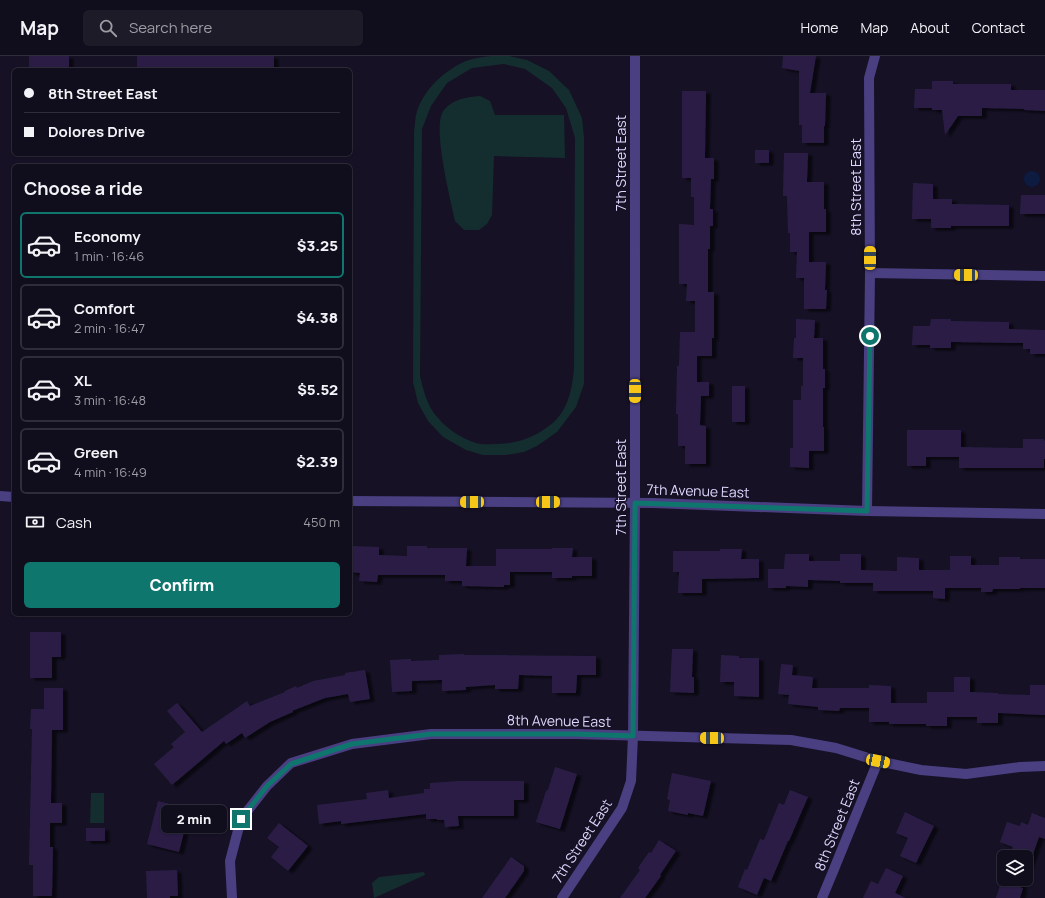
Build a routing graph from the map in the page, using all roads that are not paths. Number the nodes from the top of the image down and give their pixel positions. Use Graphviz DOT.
graph roads {
  1 [pos="635,56"];
  2 [pos="875,56"];
  3 [pos="870,273"];
  4 [pos="1045,276"];
  5 [pos="0,496"];
  6 [pos="12,497"];
  7 [pos="352,501"];
  8 [pos="635,503"];
  9 [pos="867,511"];
  10 [pos="1045,514"];
  11 [pos="633,736"];
  12 [pos="878,761"];
  13 [pos="1045,766"];
  14 [pos="232,898"];
  15 [pos="562,898"];
  16 [pos="822,898"];
  1 -- 8 [label="street, 7th Street East"];
  2 -- 3 [label="street, 8th Street East"];
  3 -- 4 [label="street"];
  3 -- 9 [label="street, 8th Street East"];
  5 -- 6 [label="street"];
  7 -- 8 [label="street, 7th Avenue East"];
  8 -- 9 [label="street, 7th Avenue East"];
  8 -- 11 [label="street, 7th Street East"];
  9 -- 10 [label="street, 7th Avenue East"];
  11 -- 12 [label="street, 8th Avenue East"];
  11 -- 14 [label="street, 8th Avenue East"];
  11 -- 15 [label="street, 7th Street East"];
  12 -- 13 [label="street, 8th Avenue East"];
  12 -- 16 [label="street, 8th Street East"];
}
